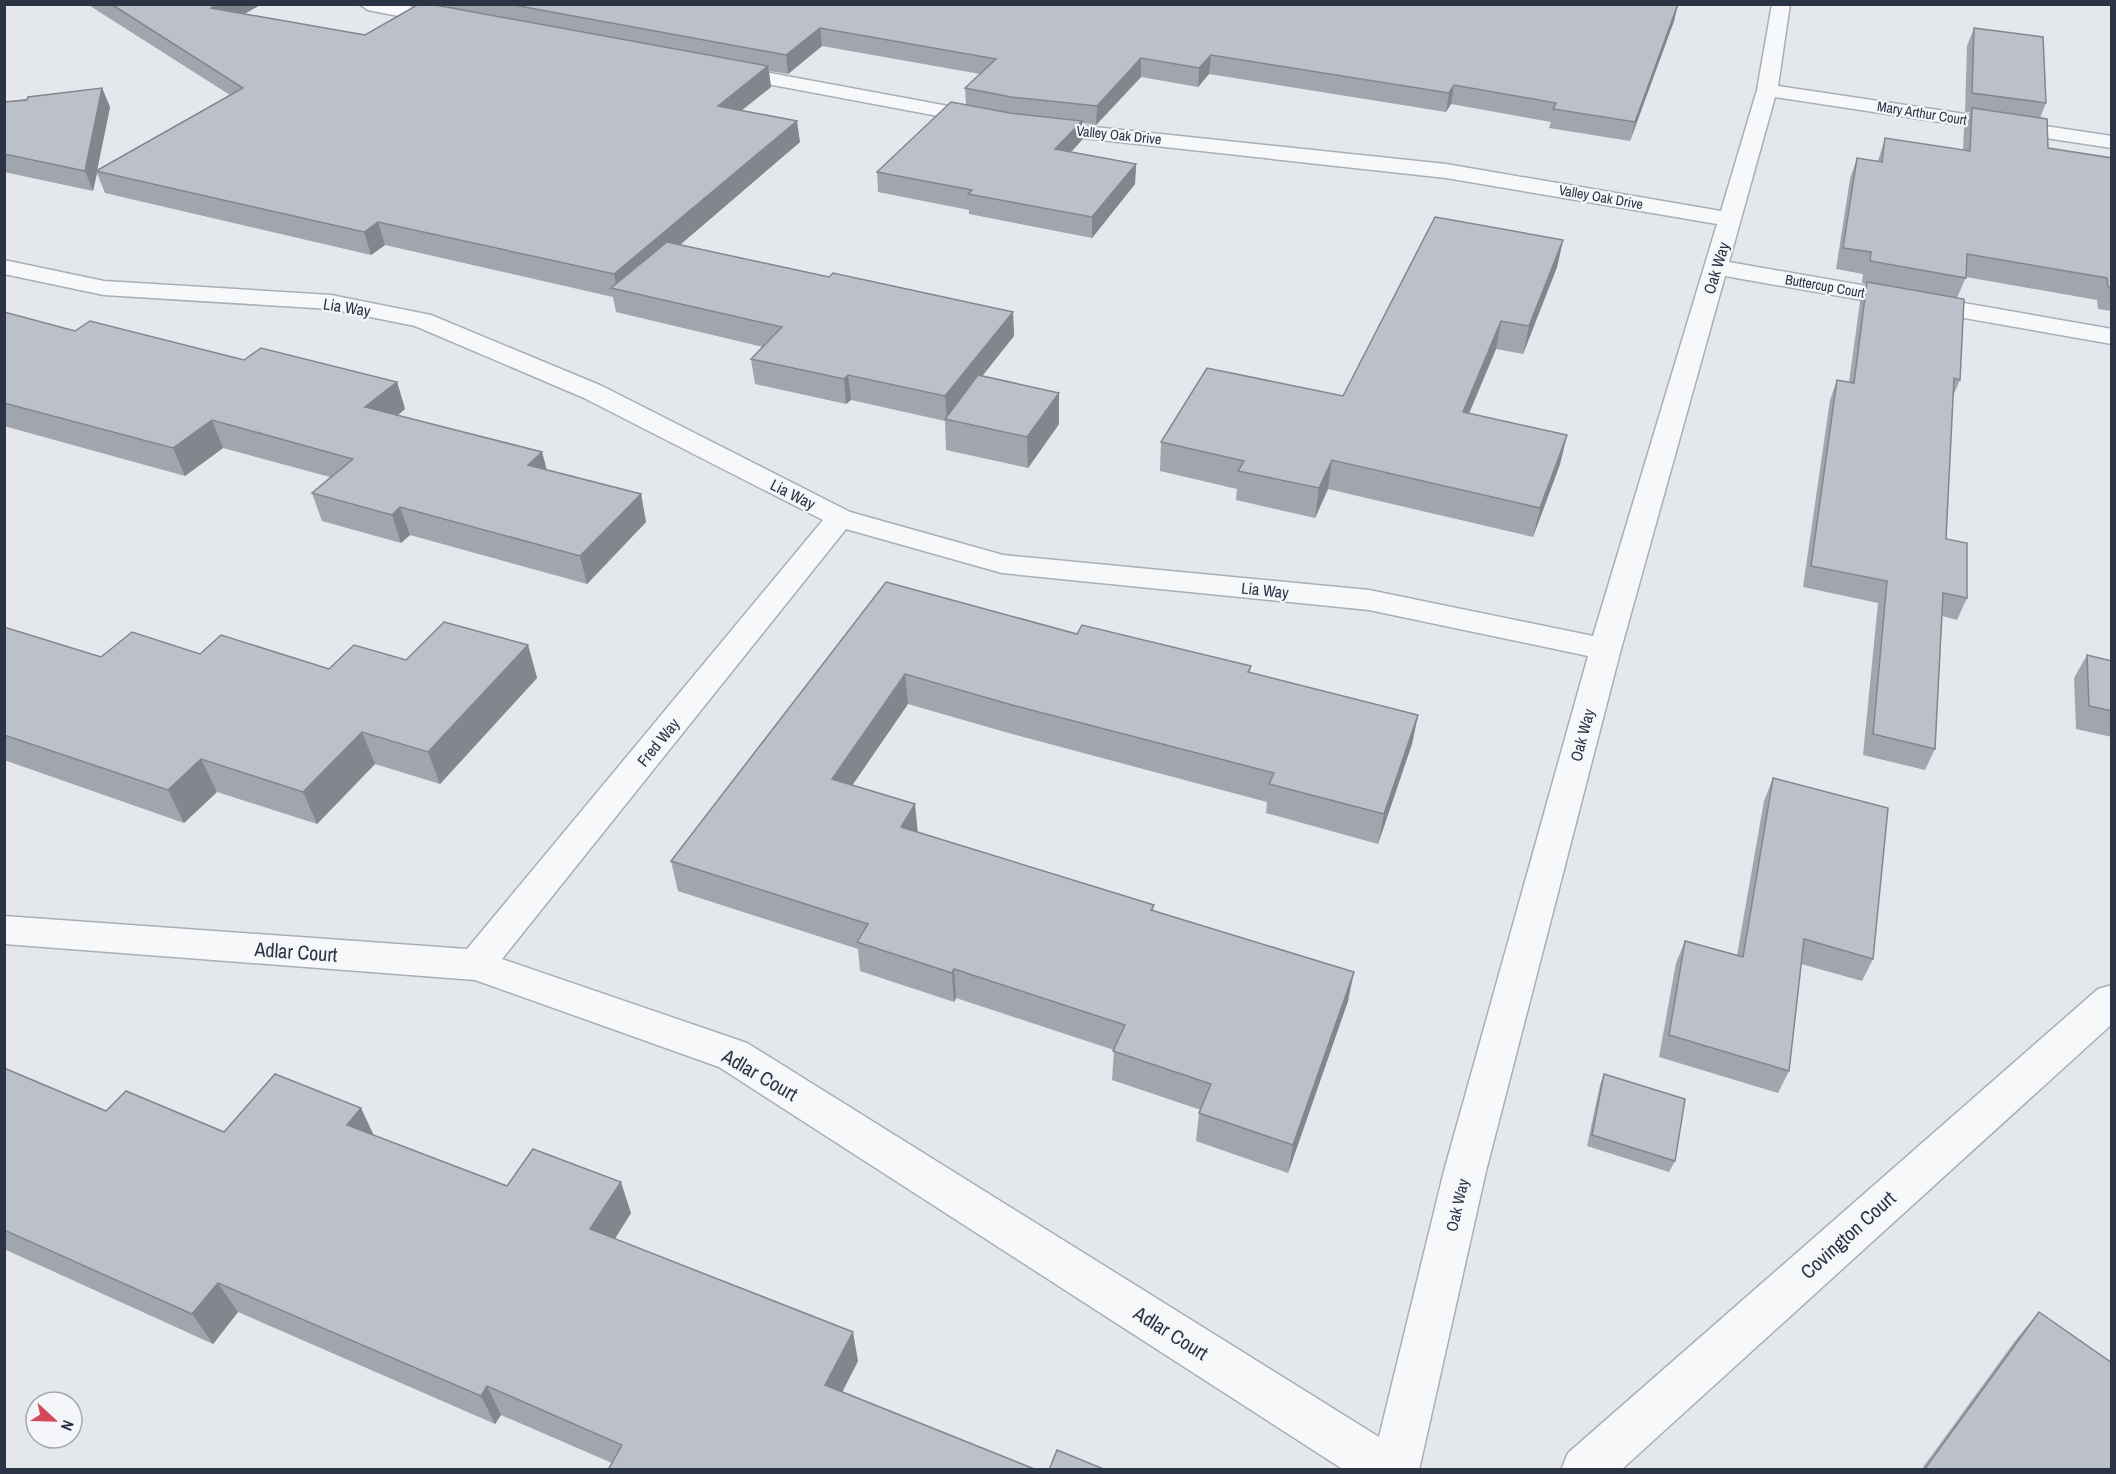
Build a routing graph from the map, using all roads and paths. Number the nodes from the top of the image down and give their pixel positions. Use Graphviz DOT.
graph roads {
  1 [pos="368,4"];
  2 [pos="1780,4"];
  3 [pos="473,24"];
  4 [pos="707,68"];
  5 [pos="1767,90"];
  6 [pos="2112,142"];
  7 [pos="1731,220"];
  8 [pos="4,267"];
  9 [pos="1716,267"];
  10 [pos="2112,337"];
  11 [pos="840,518"];
  12 [pos="1605,649"];
  13 [pos="4,930"];
  14 [pos="476,965"];
  15 [pos="2112,1000"];
  16 [pos="1388,1470"];
  17 [pos="1395,1470"];
  18 [pos="1585,1470"];
  1 -- 3 [label="street"];
  2 -- 5 [label="street, Oak Way"];
  4 -- 7 [label="street, Valley Oak Drive"];
  5 -- 6 [label="street, Mary Arthur Court"];
  5 -- 7 [label="street, Oak Way"];
  7 -- 9 [label="street, Oak Way"];
  8 -- 11 [label="street, Lia Way"];
  9 -- 10 [label="street, Buttercup Court"];
  9 -- 12 [label="street, Oak Way"];
  11 -- 12 [label="street, Lia Way"];
  11 -- 14 [label="street, Fred Way"];
  12 -- 17 [label="street, Oak Way"];
  13 -- 14 [label="street, Adlar Court"];
  14 -- 16 [label="street, Adlar Court"];
  15 -- 18 [label="street, Covington Court"];
}
